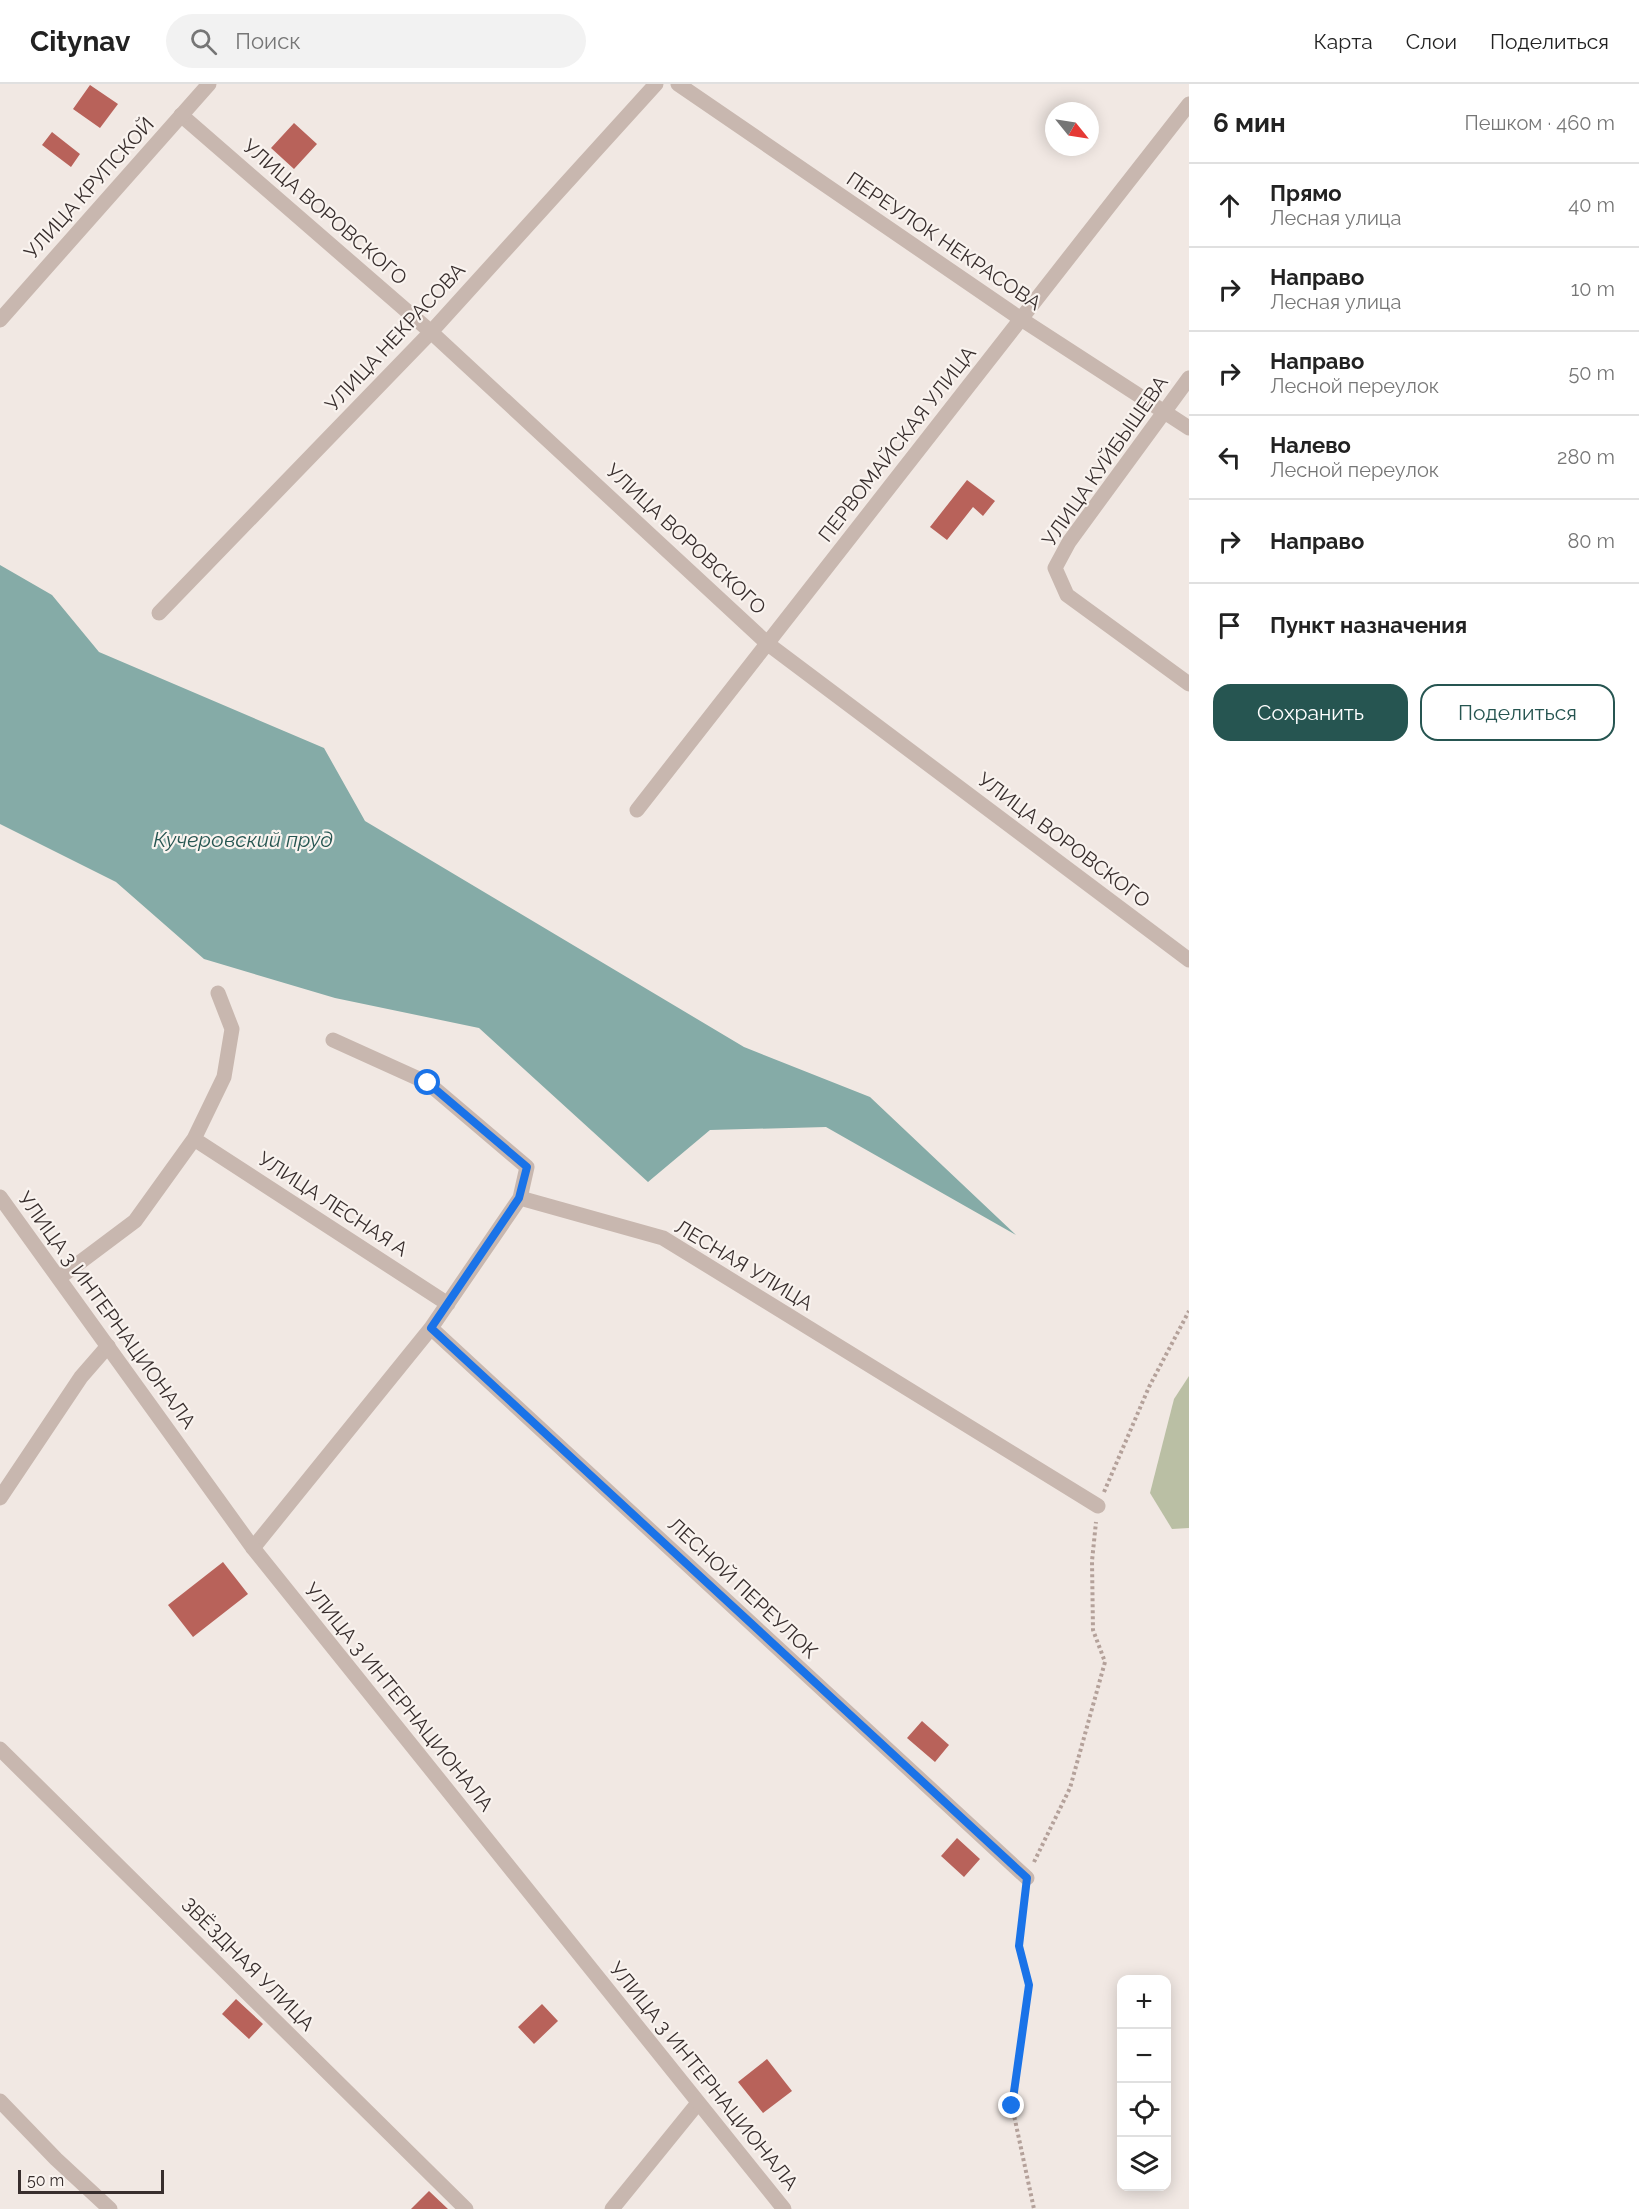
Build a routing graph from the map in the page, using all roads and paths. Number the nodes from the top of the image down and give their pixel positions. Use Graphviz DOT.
graph roads {
  1 [pos="209,84"];
  2 [pos="656,84"];
  3 [pos="678,84"];
  4 [pos="1189,104"];
  5 [pos="181,115"];
  6 [pos="0,320"];
  7 [pos="1021,320"];
  8 [pos="431,332"];
  9 [pos="1189,378"];
  10 [pos="1165,410"];
  11 [pos="1189,428"];
  12 [pos="159,613"];
  13 [pos="768,644"];
  14 [pos="1189,684"];
  15 [pos="637,810"];
  16 [pos="1189,960"];
  17 [pos="218,993"];
  18 [pos="333,1040"];
  19 [pos="194,1139"];
  20 [pos="0,1197"];
  21 [pos="519,1198"];
  22 [pos="59,1278"];
  23 [pos="448,1304"];
  24 [pos="1189,1311"];
  25 [pos="431,1328"];
  26 [pos="108,1346"];
  27 [pos="0,1498"];
  28 [pos="1098,1506"];
  29 [pos="253,1548"];
  30 [pos="0,1749"];
  31 [pos="1027,1878"];
  32 [pos="0,2102"];
  33 [pos="698,2103"];
  34 [pos="110,2209"];
  35 [pos="466,2209"];
  36 [pos="612,2209"];
  37 [pos="784,2209"];
  38 [pos="1034,2209"];
  1 -- 5 [label="street, УЛИЦА КРУПСКОЙ"];
  2 -- 8 [label="street, УЛИЦА НЕКРАСОВА"];
  3 -- 7 [label="street, ПЕРЕУЛОК НЕКРАСОВА"];
  4 -- 7 [label="street, ПЕРВОМАЙСКАЯ УЛИЦА"];
  5 -- 6 [label="street, УЛИЦА КРУПСКОЙ"];
  5 -- 8 [label="street, УЛИЦА ВОРОВСКОГО"];
  7 -- 10 [label="street, ПЕРЕУЛОК НЕКРАСОВА"];
  7 -- 13 [label="street, ПЕРВОМАЙСКАЯ УЛИЦА"];
  8 -- 12 [label="street, УЛИЦА НЕКРАСОВА"];
  8 -- 13 [label="street, УЛИЦА ВОРОВСКОГО"];
  9 -- 10 [label="street, УЛИЦА КУЙБЫШЕВА"];
  10 -- 11 [label="street, ПЕРЕУЛОК НЕКРАСОВА"];
  10 -- 14 [label="street, УЛИЦА КУЙБЫШЕВА"];
  13 -- 15 [label="street, ПЕРВОМАЙСКАЯ УЛИЦА"];
  13 -- 16 [label="street, УЛИЦА ВОРОВСКОГО"];
  17 -- 19 [label="street"];
  18 -- 21 [label="street"];
  19 -- 22 [label="street"];
  19 -- 23 [label="street, УЛИЦА ЛЕСНАЯ А"];
  20 -- 22 [label="street, УЛИЦА 3 ИНТЕРНАЦИОНАЛА"];
  21 -- 23 [label="street"];
  21 -- 28 [label="street, ЛЕСНАЯ УЛИЦА"];
  22 -- 26 [label="street, УЛИЦА 3 ИНТЕРНАЦИОНАЛА"];
  23 -- 25 [label="street"];
  24 -- 28 [label="path"];
  25 -- 29 [label="street"];
  25 -- 31 [label="street, ЛЕСНОЙ ПЕРЕУЛОК"];
  26 -- 27 [label="street"];
  26 -- 29 [label="street, УЛИЦА 3 ИНТЕРНАЦИОНАЛА"];
  28 -- 31 [label="path"];
  29 -- 33 [label="street, УЛИЦА 3 ИНТЕРНАЦИОНАЛА"];
  30 -- 35 [label="street, ЗВЁЗДНАЯ УЛИЦА"];
  31 -- 38 [label="path"];
  32 -- 34 [label="street"];
  33 -- 36 [label="street"];
  33 -- 37 [label="street, УЛИЦА 3 ИНТЕРНАЦИОНАЛА"];
}
